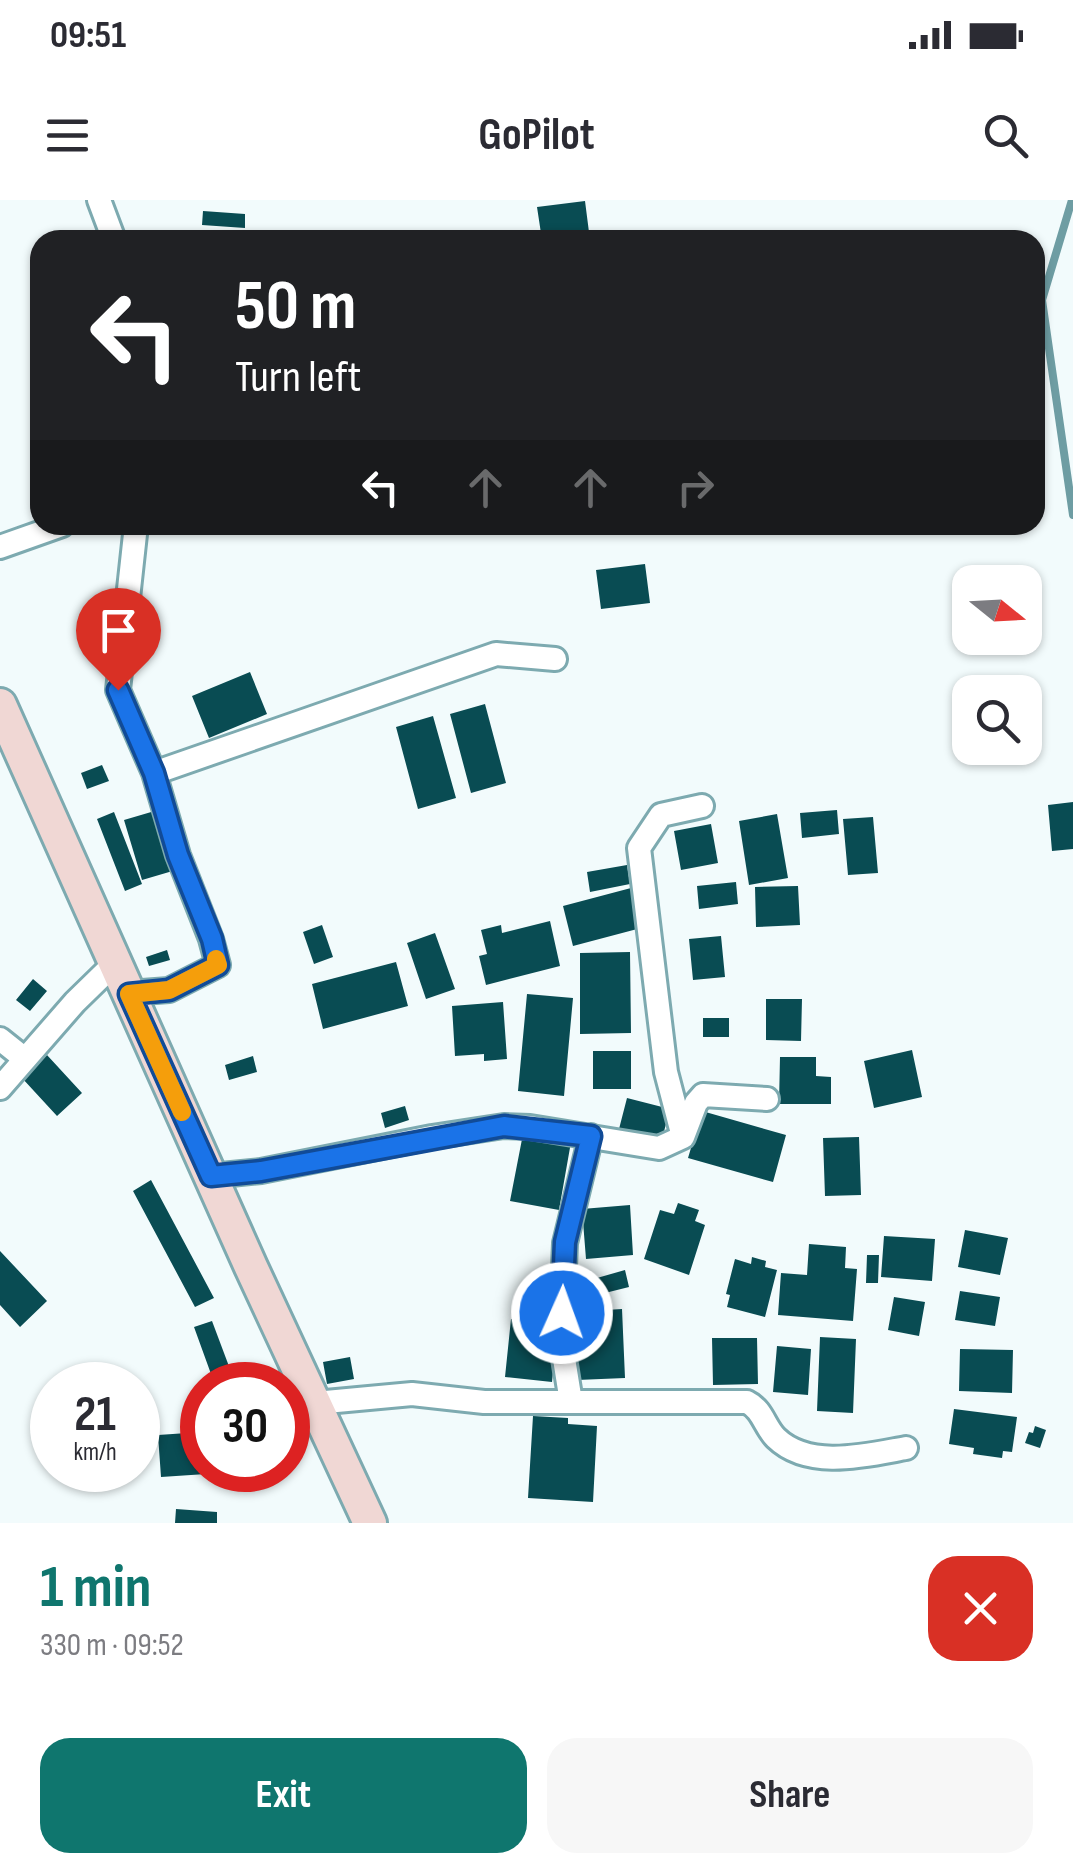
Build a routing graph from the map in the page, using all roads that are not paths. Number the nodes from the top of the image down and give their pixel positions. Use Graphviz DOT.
graph roads {
  1 [pos="99,200"];
  2 [pos="110,230"];
  3 [pos="35,535"];
  4 [pos="135,535"];
  5 [pos="0,548"];
  6 [pos="554,659"];
  7 [pos="0,704"];
  8 [pos="154,773"];
  9 [pos="702,806"];
  10 [pos="115,963"];
  11 [pos="129,994"];
  12 [pos="0,1039"];
  13 [pos="24,1060"];
  14 [pos="0,1088"];
  15 [pos="767,1099"];
  16 [pos="591,1136"];
  17 [pos="682,1137"];
  18 [pos="211,1176"];
  19 [pos="572,1402"];
  20 [pos="315,1403"];
  21 [pos="906,1448"];
  22 [pos="370,1523"];
  1 -- 2 [label="street"];
  3 -- 5 [label="street"];
  4 -- 8 [label="street"];
  6 -- 8 [label="street"];
  7 -- 10 [label="main road"];
  8 -- 11 [label="street"];
  9 -- 17 [label="street"];
  10 -- 11 [label="main road"];
  10 -- 13 [label="street"];
  11 -- 18 [label="main road"];
  12 -- 13 [label="street"];
  13 -- 14 [label="street"];
  15 -- 17 [label="street"];
  16 -- 17 [label="street"];
  16 -- 18 [label="street"];
  16 -- 19 [label="street"];
  18 -- 20 [label="main road"];
  19 -- 20 [label="street"];
  19 -- 21 [label="street"];
  20 -- 22 [label="main road"];
}
